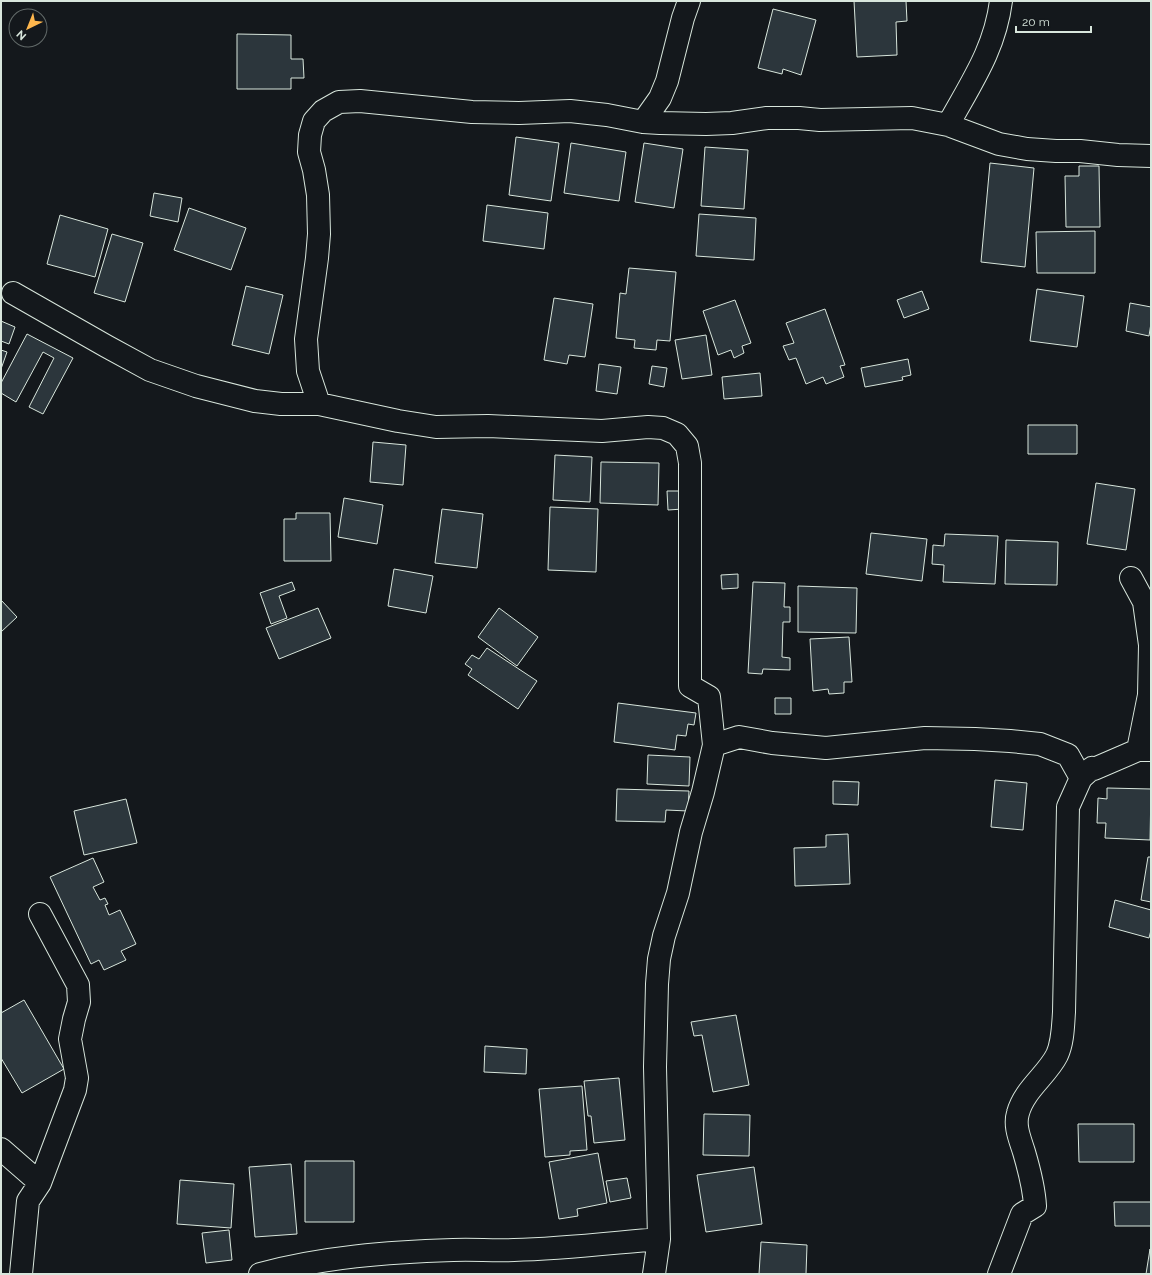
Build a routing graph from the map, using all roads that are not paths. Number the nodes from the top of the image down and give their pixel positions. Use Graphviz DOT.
graph roads {
  1 [pos="689,1"];
  2 [pos="1001,1"];
  3 [pos="643,122"];
  4 [pos="948,125"];
  5 [pos="1151,156"];
  6 [pos="13,293"];
  7 [pos="319,404"];
  8 [pos="1131,578"];
  9 [pos="714,745"];
  10 [pos="1144,750"];
  11 [pos="1081,778"];
  12 [pos="40,914"];
  13 [pos="1,1148"];
  14 [pos="40,1183"];
  15 [pos="659,1239"];
  16 [pos="325,1267"];
  17 [pos="21,1274"];
  18 [pos="260,1274"];
  19 [pos="654,1274"];
  20 [pos="999,1274"];
  1 -- 3 [label="street"];
  2 -- 4 [label="street"];
  3 -- 4 [label="street"];
  3 -- 7 [label="street"];
  4 -- 5 [label="street"];
  6 -- 7 [label="street"];
  7 -- 9 [label="street"];
  8 -- 10 [label="street"];
  9 -- 11 [label="street"];
  9 -- 15 [label="street"];
  10 -- 11 [label="street"];
  11 -- 20 [label="street"];
  12 -- 14 [label="street"];
  13 -- 14 [label="street"];
  14 -- 17 [label="street"];
  15 -- 16 [label="street"];
  15 -- 19 [label="street"];
  16 -- 18 [label="street"];
}
